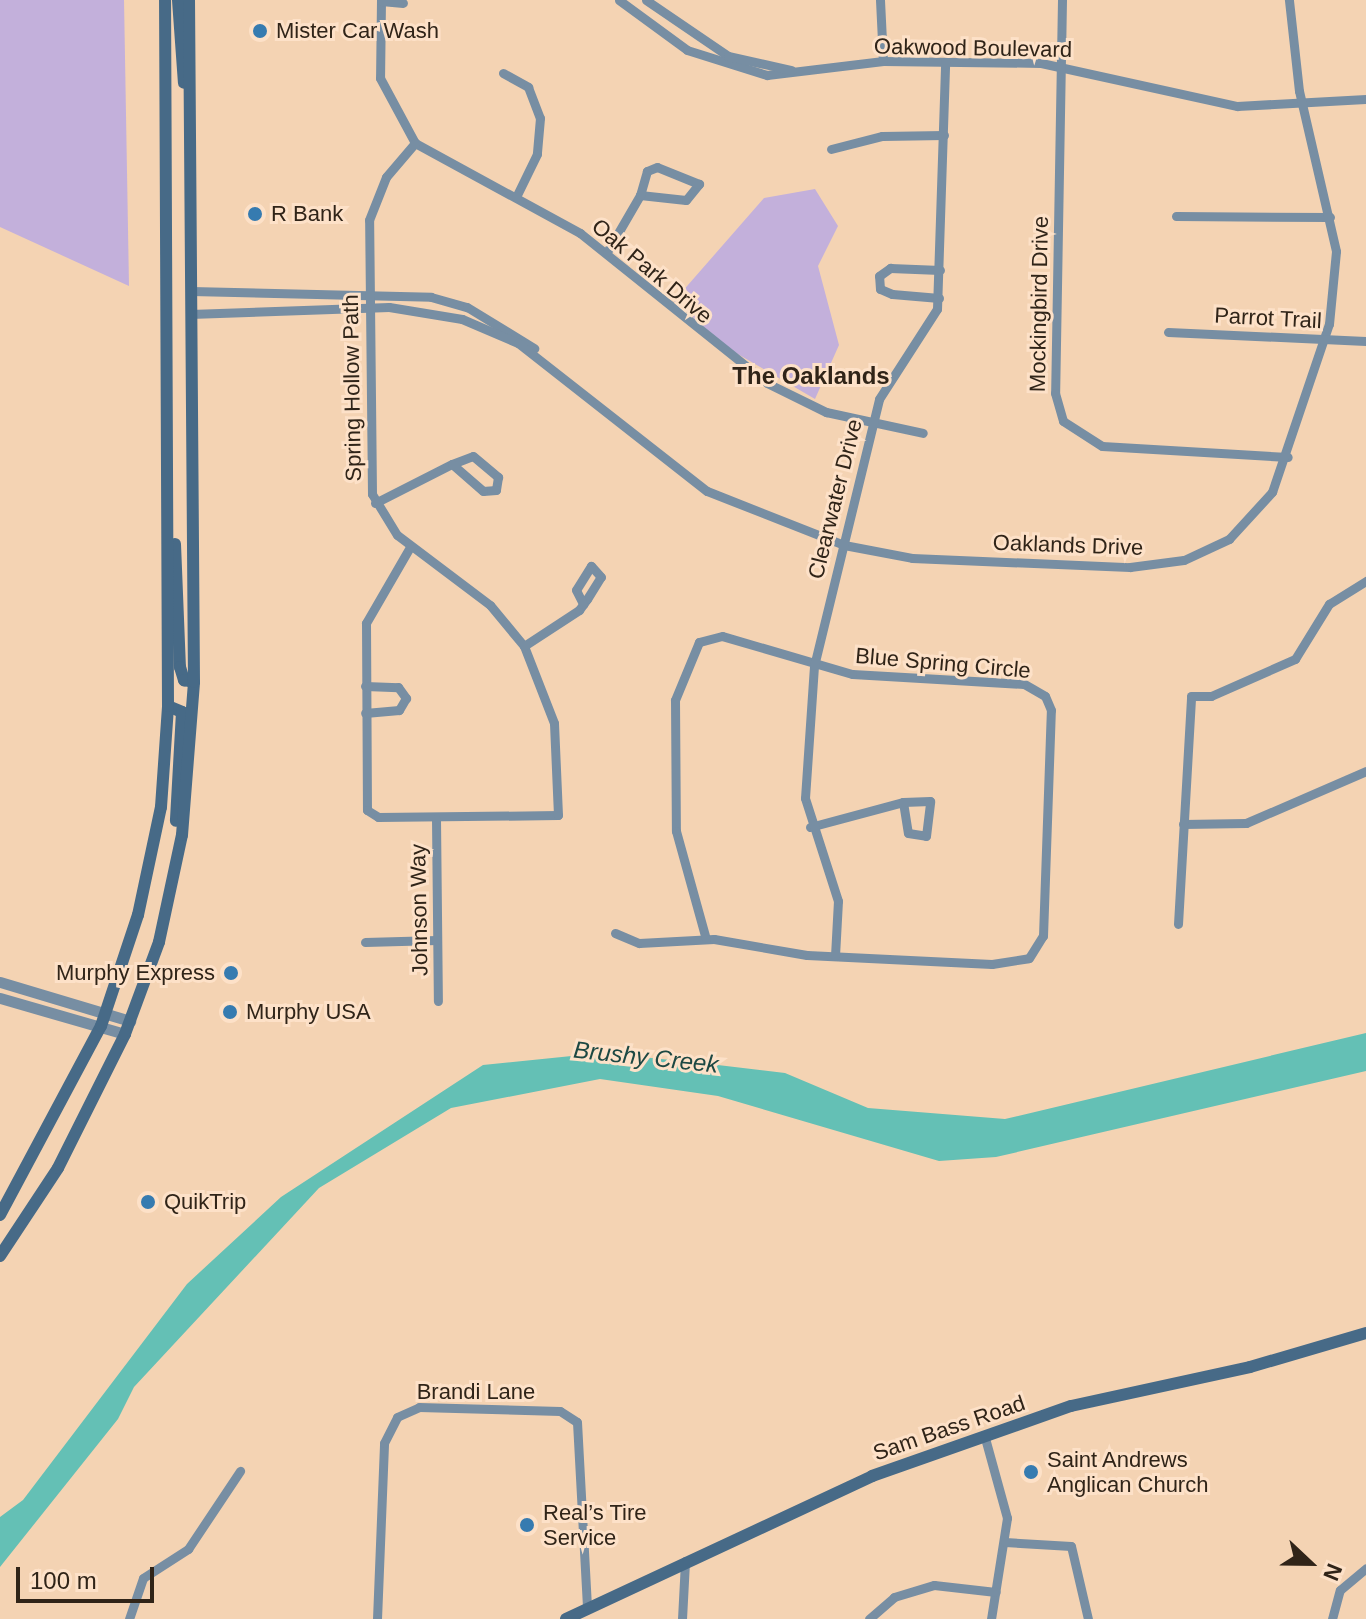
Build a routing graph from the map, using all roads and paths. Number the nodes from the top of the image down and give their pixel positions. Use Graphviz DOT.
graph roads {
  1 [pos="165,0"];
  2 [pos="178,0"];
  3 [pos="189,0"];
  4 [pos="381,0"];
  5 [pos="619,0"];
  6 [pos="646,0"];
  7 [pos="880,0"];
  8 [pos="1062,0"];
  9 [pos="1289,0"];
  10 [pos="403,3"];
  11 [pos="883,61"];
  12 [pos="945,62"];
  13 [pos="1061,66"];
  14 [pos="815,72"];
  15 [pos="503,73"];
  16 [pos="189,98"];
  17 [pos="1366,99"];
  18 [pos="1303,107"];
  19 [pos="944,135"];
  20 [pos="415,143"];
  21 [pos="831,149"];
  22 [pos="640,195"];
  23 [pos="516,197"];
  24 [pos="1176,216"];
  25 [pos="1330,217"];
  26 [pos="607,252"];
  27 [pos="940,270"];
  28 [pos="191,291"];
  29 [pos="167,293"];
  30 [pos="369,293"];
  31 [pos="939,298"];
  32 [pos="370,307"];
  33 [pos="166,314"];
  34 [pos="190,314"];
  35 [pos="1168,332"];
  36 [pos="1324,339"];
  37 [pos="1366,341"];
  38 [pos="570,385"];
  39 [pos="873,424"];
  40 [pos="923,433"];
  41 [pos="1288,457"];
  42 [pos="452,464"];
  43 [pos="375,503"];
  44 [pos="167,527"];
  45 [pos="844,545"];
  46 [pos="410,547"];
  47 [pos="1366,581"];
  48 [pos="583,604"];
  49 [pos="524,646"];
  50 [pos="814,666"];
  51 [pos="194,682"];
  52 [pos="365,686"];
  53 [pos="168,706"];
  54 [pos="365,713"];
  55 [pos="1366,771"];
  56 [pos="903,802"];
  57 [pos="436,819"];
  58 [pos="1183,824"];
  59 [pos="810,827"];
  60 [pos="182,835"];
  61 [pos="1178,924"];
  62 [pos="615,933"];
  63 [pos="706,939"];
  64 [pos="437,940"];
  65 [pos="365,942"];
  66 [pos="835,956"];
  67 [pos="0,982"];
  68 [pos="0,998"];
  69 [pos="438,1001"];
  70 [pos="107,1012"];
  71 [pos="130,1021"];
  72 [pos="101,1026"];
  73 [pos="125,1034"];
  74 [pos="0,1215"];
  75 [pos="0,1256"];
  76 [pos="1366,1333"];
  77 [pos="985,1438"];
  78 [pos="240,1471"];
  79 [pos="1005,1542"];
  80 [pos="685,1561"];
  81 [pos="1366,1568"];
  82 [pos="996,1592"];
  83 [pos="587,1604"];
  84 [pos="129,1619"];
  85 [pos="377,1619"];
  86 [pos="566,1619"];
  87 [pos="682,1619"];
  88 [pos="869,1619"];
  89 [pos="991,1619"];
  90 [pos="1088,1619"];
  91 [pos="1332,1619"];
  1 -- 29 [label="main road"];
  2 -- 16 [label="main road"];
  3 -- 16 [label="main road"];
  4 -- 10 [label="street"];
  4 -- 20 [label="street"];
  5 -- 14 [label="street, Oakwood Boulevard"];
  6 -- 14 [label="street, Oakwood Boulevard"];
  7 -- 11 [label="street"];
  8 -- 13 [label="street, Mockingbird Drive"];
  9 -- 18 [label="street, Oaklands Drive"];
  11 -- 12 [label="street, Oakwood Boulevard"];
  11 -- 14 [label="street, Oakwood Boulevard"];
  12 -- 13 [label="street, Oakwood Boulevard"];
  12 -- 19 [label="street, Clearwater Drive"];
  13 -- 18 [label="street, Oakwood Boulevard"];
  13 -- 41 [label="street, Mockingbird Drive"];
  15 -- 23 [label="street"];
  16 -- 28 [label="main road"];
  17 -- 18 [label="street, Oakwood Boulevard"];
  18 -- 25 [label="street, Oaklands Drive"];
  19 -- 21 [label="street"];
  19 -- 27 [label="street, Clearwater Drive"];
  20 -- 23 [label="street, Oak Park Drive"];
  20 -- 30 [label="street, Spring Hollow Path"];
  22 -- 22 [label="street"];
  22 -- 26 [label="street"];
  23 -- 26 [label="street, Oak Park Drive"];
  24 -- 25 [label="street"];
  25 -- 36 [label="street, Oaklands Drive"];
  26 -- 39 [label="street, Oak Park Drive"];
  27 -- 31 [label="street, Clearwater Drive"];
  27 -- 31 [label="street"];
  28 -- 29 [label="main road"];
  28 -- 30 [label="street, Oaklands Drive"];
  28 -- 34 [label="main road"];
  29 -- 33 [label="main road"];
  30 -- 32 [label="street, Spring Hollow Path"];
  30 -- 38 [label="street, Oaklands Drive"];
  31 -- 39 [label="street, Clearwater Drive"];
  32 -- 34 [label="street, Oaklands Drive"];
  32 -- 38 [label="street, Oaklands Drive"];
  32 -- 43 [label="street, Spring Hollow Path"];
  33 -- 34 [label="main road"];
  33 -- 44 [label="main road"];
  34 -- 51 [label="main road"];
  35 -- 36 [label="street, Parrot Trail"];
  36 -- 37 [label="street, Parrot Trail"];
  36 -- 41 [label="street, Oaklands Drive"];
  38 -- 45 [label="street, Oaklands Drive"];
  39 -- 40 [label="street, Oak Park Drive"];
  39 -- 45 [label="street, Clearwater Drive"];
  41 -- 45 [label="street, Oaklands Drive"];
  42 -- 42 [label="street"];
  42 -- 43 [label="street"];
  43 -- 46 [label="street, Spring Hollow Path"];
  44 -- 51 [label="main road"];
  44 -- 53 [label="main road"];
  45 -- 50 [label="street, Clearwater Drive"];
  46 -- 49 [label="street, Spring Hollow Path"];
  46 -- 52 [label="street"];
  47 -- 58 [label="street"];
  48 -- 49 [label="street"];
  49 -- 57 [label="street, Spring Hollow Path"];
  50 -- 59 [label="street, Clearwater Drive"];
  50 -- 63 [label="street, Blue Spring Circle"];
  50 -- 66 [label="street, Blue Spring Circle"];
  51 -- 60 [label="main road"];
  52 -- 54 [label="street"];
  52 -- 54 [label="street"];
  53 -- 60 [label="main road"];
  53 -- 70 [label="main road"];
  54 -- 57 [label="street"];
  55 -- 58 [label="street"];
  56 -- 56 [label="street"];
  56 -- 59 [label="street"];
  57 -- 64 [label="street, Johnson Way"];
  58 -- 61 [label="street"];
  59 -- 66 [label="street, Clearwater Drive"];
  60 -- 71 [label="main road"];
  62 -- 63 [label="street"];
  63 -- 66 [label="street, Blue Spring Circle"];
  64 -- 65 [label="street"];
  64 -- 69 [label="street, Johnson Way"];
  67 -- 70 [label="street"];
  68 -- 72 [label="street"];
  70 -- 71 [label="street"];
  70 -- 72 [label="main road"];
  71 -- 73 [label="main road"];
  72 -- 73 [label="street"];
  72 -- 74 [label="main road"];
  73 -- 75 [label="main road"];
  76 -- 77 [label="main road, Sam Bass Road"];
  77 -- 79 [label="street"];
  77 -- 80 [label="main road, Sam Bass Road"];
  78 -- 84 [label="street"];
  79 -- 82 [label="street"];
  79 -- 90 [label="street"];
  80 -- 83 [label="main road, Sam Bass Road"];
  80 -- 87 [label="street"];
  81 -- 91 [label="street"];
  82 -- 88 [label="street"];
  82 -- 89 [label="street"];
  83 -- 85 [label="street, Brandi Lane"];
  83 -- 86 [label="main road, Sam Bass Road"];
}
